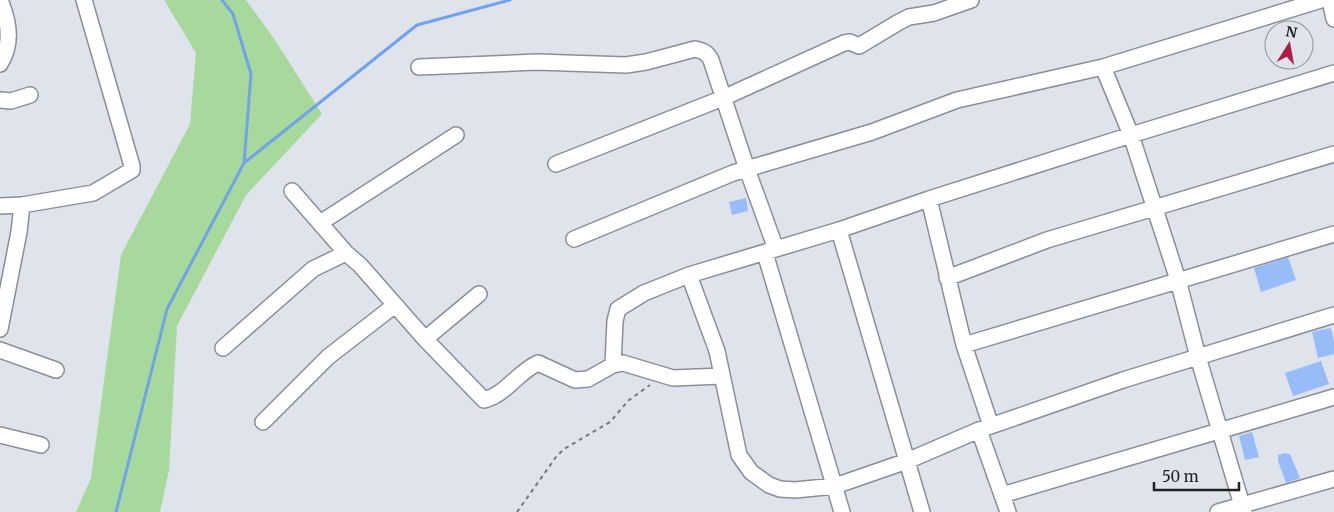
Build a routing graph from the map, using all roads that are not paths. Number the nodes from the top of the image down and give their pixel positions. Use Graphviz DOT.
graph roads {
  1 [pos="0,0"];
  2 [pos="84,0"];
  3 [pos="971,0"];
  4 [pos="1321,0"];
  5 [pos="1330,0"];
  6 [pos="1334,19"];
  7 [pos="0,64"];
  8 [pos="418,67"];
  9 [pos="1103,67"];
  10 [pos="1334,73"];
  11 [pos="30,95"];
  12 [pos="723,98"];
  13 [pos="0,100"];
  14 [pos="456,135"];
  15 [pos="1131,135"];
  16 [pos="1334,154"];
  17 [pos="556,164"];
  18 [pos="747,169"];
  19 [pos="292,191"];
  20 [pos="929,199"];
  21 [pos="22,205"];
  22 [pos="0,206"];
  23 [pos="1154,209"];
  24 [pos="320,223"];
  25 [pos="839,230"];
  26 [pos="1334,234"];
  27 [pos="574,239"];
  28 [pos="770,251"];
  29 [pos="346,253"];
  30 [pos="688,275"];
  31 [pos="947,278"];
  32 [pos="1178,280"];
  33 [pos="479,294"];
  34 [pos="395,305"];
  35 [pos="1334,315"];
  36 [pos="0,329"];
  37 [pos="425,338"];
  38 [pos="964,345"];
  39 [pos="223,348"];
  40 [pos="0,350"];
  41 [pos="1198,357"];
  42 [pos="613,365"];
  43 [pos="56,370"];
  44 [pos="722,376"];
  45 [pos="1334,397"];
  46 [pos="263,422"];
  47 [pos="985,428"];
  48 [pos="1221,430"];
  49 [pos="0,435"];
  50 [pos="42,445"];
  51 [pos="907,461"];
  52 [pos="1334,479"];
  53 [pos="835,486"];
  54 [pos="1002,495"];
  55 [pos="1243,509"];
  56 [pos="842,512"];
  57 [pos="922,512"];
  58 [pos="1008,512"];
  59 [pos="1218,512"];
  1 -- 7 [label="street"];
  2 -- 21 [label="street"];
  3 -- 12 [label="street"];
  4 -- 9 [label="street"];
  5 -- 6 [label="street"];
  8 -- 12 [label="street"];
  9 -- 15 [label="street"];
  9 -- 18 [label="street"];
  10 -- 15 [label="street"];
  11 -- 13 [label="street"];
  12 -- 17 [label="street"];
  12 -- 18 [label="street"];
  14 -- 24 [label="street"];
  15 -- 20 [label="street"];
  15 -- 23 [label="street"];
  16 -- 23 [label="street"];
  18 -- 27 [label="street"];
  18 -- 28 [label="street"];
  19 -- 24 [label="street"];
  20 -- 25 [label="street"];
  20 -- 31 [label="street"];
  21 -- 22 [label="street"];
  21 -- 36 [label="street"];
  23 -- 31 [label="street"];
  23 -- 32 [label="street"];
  24 -- 29 [label="street"];
  25 -- 28 [label="street"];
  25 -- 51 [label="street"];
  26 -- 32 [label="street"];
  28 -- 30 [label="street"];
  28 -- 53 [label="street"];
  29 -- 34 [label="street"];
  29 -- 39 [label="street"];
  30 -- 42 [label="street"];
  30 -- 44 [label="street"];
  31 -- 38 [label="street"];
  32 -- 38 [label="street"];
  32 -- 41 [label="street"];
  33 -- 37 [label="street"];
  34 -- 37 [label="street"];
  34 -- 46 [label="street"];
  35 -- 41 [label="street"];
  37 -- 42 [label="street"];
  38 -- 47 [label="street"];
  40 -- 43 [label="street"];
  41 -- 47 [label="street"];
  41 -- 48 [label="street"];
  42 -- 44 [label="street"];
  44 -- 53 [label="street"];
  45 -- 48 [label="street"];
  47 -- 51 [label="street"];
  47 -- 54 [label="street"];
  48 -- 54 [label="street"];
  48 -- 55 [label="street"];
  49 -- 50 [label="street"];
  51 -- 53 [label="street"];
  51 -- 57 [label="street"];
  52 -- 55 [label="street"];
  53 -- 56 [label="street"];
  54 -- 58 [label="street"];
  55 -- 59 [label="street"];
}
